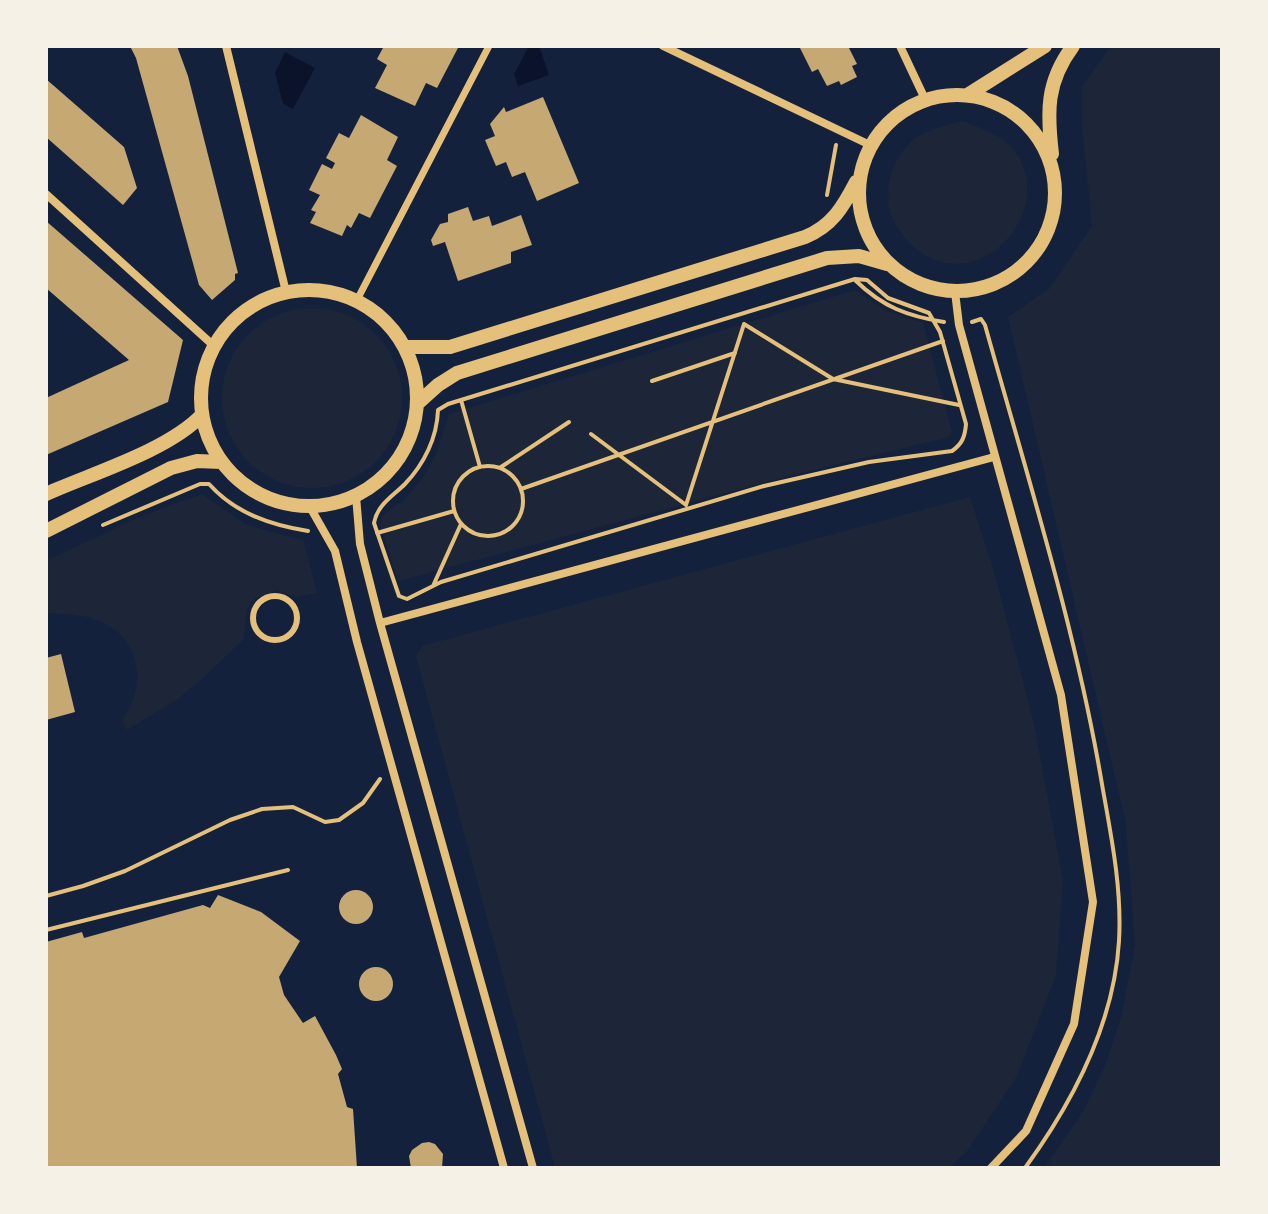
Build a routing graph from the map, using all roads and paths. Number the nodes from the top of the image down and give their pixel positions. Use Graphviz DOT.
graph roads {
  1 [pos="226,46"];
  2 [pos="489,46"];
  3 [pos="663,46"];
  4 [pos="900,46"];
  5 [pos="1045,46"];
  6 [pos="1073,46"];
  7 [pos="969,94"];
  8 [pos="925,99"];
  9 [pos="818,121"];
  10 [pos="870,145"];
  11 [pos="859,175"];
  12 [pos="1055,178"];
  13 [pos="46,194"];
  14 [pos="830,223"];
  15 [pos="841,257"];
  16 [pos="887,264"];
  17 [pos="855,279"];
  18 [pos="286,292"];
  19 [pos="955,292"];
  20 [pos="357,300"];
  21 [pos="741,315"];
  22 [pos="935,321"];
  23 [pos="744,324"];
  24 [pos="959,325"];
  25 [pos="943,341"];
  26 [pos="214,346"];
  27 [pos="406,347"];
  28 [pos="735,353"];
  29 [pos="833,379"];
  30 [pos="652,381"];
  31 [pos="460,400"];
  32 [pos="418,403"];
  33 [pos="959,405"];
  34 [pos="202,415"];
  35 [pos="569,422"];
  36 [pos="712,423"];
  37 [pos="591,434"];
  38 [pos="620,455"];
  39 [pos="994,457"];
  40 [pos="221,462"];
  41 [pos="480,467"];
  42 [pos="499,468"];
  43 [pos="521,489"];
  44 [pos="46,494"];
  45 [pos="356,496"];
  46 [pos="310,507"];
  47 [pos="454,511"];
  48 [pos="461,524"];
  49 [pos="93,529"];
  50 [pos="46,531"];
  51 [pos="311,532"];
  52 [pos="377,533"];
  53 [pos="433,586"];
  54 [pos="297,618"];
  55 [pos="380,623"];
  56 [pos="383,790"];
  57 [pos="288,870"];
  58 [pos="46,896"];
  59 [pos="46,930"];
  60 [pos="504,1168"];
  61 [pos="533,1168"];
  62 [pos="991,1168"];
  63 [pos="1025,1168"];
  1 -- 18 [label="street"];
  2 -- 20 [label="street"];
  3 -- 9 [label="street"];
  4 -- 8 [label="street"];
  5 -- 7 [label="street"];
  6 -- 12 [label="street"];
  7 -- 8 [label="street"];
  7 -- 12 [label="street"];
  8 -- 10 [label="street"];
  9 -- 10 [label="street"];
  9 -- 14 [label="path"];
  10 -- 11 [label="street"];
  11 -- 14 [label="street"];
  11 -- 16 [label="street"];
  12 -- 19 [label="street"];
  13 -- 26 [label="street"];
  14 -- 27 [label="street"];
  15 -- 16 [label="street"];
  15 -- 17 [label="path"];
  15 -- 32 [label="street"];
  16 -- 19 [label="street"];
  17 -- 21 [label="path"];
  17 -- 22 [label="path"];
  18 -- 20 [label="street"];
  18 -- 26 [label="street"];
  19 -- 24 [label="street"];
  20 -- 27 [label="street"];
  21 -- 23 [label="path"];
  21 -- 31 [label="path"];
  22 -- 24 [label="path"];
  22 -- 25 [label="path"];
  23 -- 28 [label="path"];
  23 -- 29 [label="path"];
  24 -- 39 [label="street"];
  24 -- 63 [label="path"];
  25 -- 29 [label="path"];
  25 -- 33 [label="path"];
  26 -- 34 [label="street"];
  27 -- 32 [label="street"];
  28 -- 30 [label="path"];
  28 -- 36 [label="path"];
  29 -- 33 [label="path"];
  29 -- 36 [label="path"];
  31 -- 41 [label="path"];
  31 -- 52 [label="path"];
  32 -- 45 [label="street"];
  33 -- 53 [label="path"];
  34 -- 40 [label="street"];
  34 -- 44 [label="street"];
  35 -- 42 [label="path"];
  36 -- 38 [label="path"];
  36 -- 38 [label="path"];
  37 -- 38 [label="path"];
  38 -- 43 [label="path"];
  39 -- 55 [label="street"];
  39 -- 62 [label="street"];
  40 -- 46 [label="street"];
  40 -- 50 [label="street"];
  41 -- 42 [label="path"];
  41 -- 47 [label="path"];
  42 -- 43 [label="path"];
  43 -- 48 [label="path"];
  45 -- 46 [label="street"];
  45 -- 55 [label="street"];
  46 -- 60 [label="street"];
  47 -- 48 [label="path"];
  47 -- 52 [label="path"];
  48 -- 53 [label="path"];
  49 -- 51 [label="path"];
  52 -- 53 [label="path"];
  54 -- 54 [label="lane"];
  55 -- 61 [label="street"];
  56 -- 58 [label="path"];
  57 -- 59 [label="path"];
}
